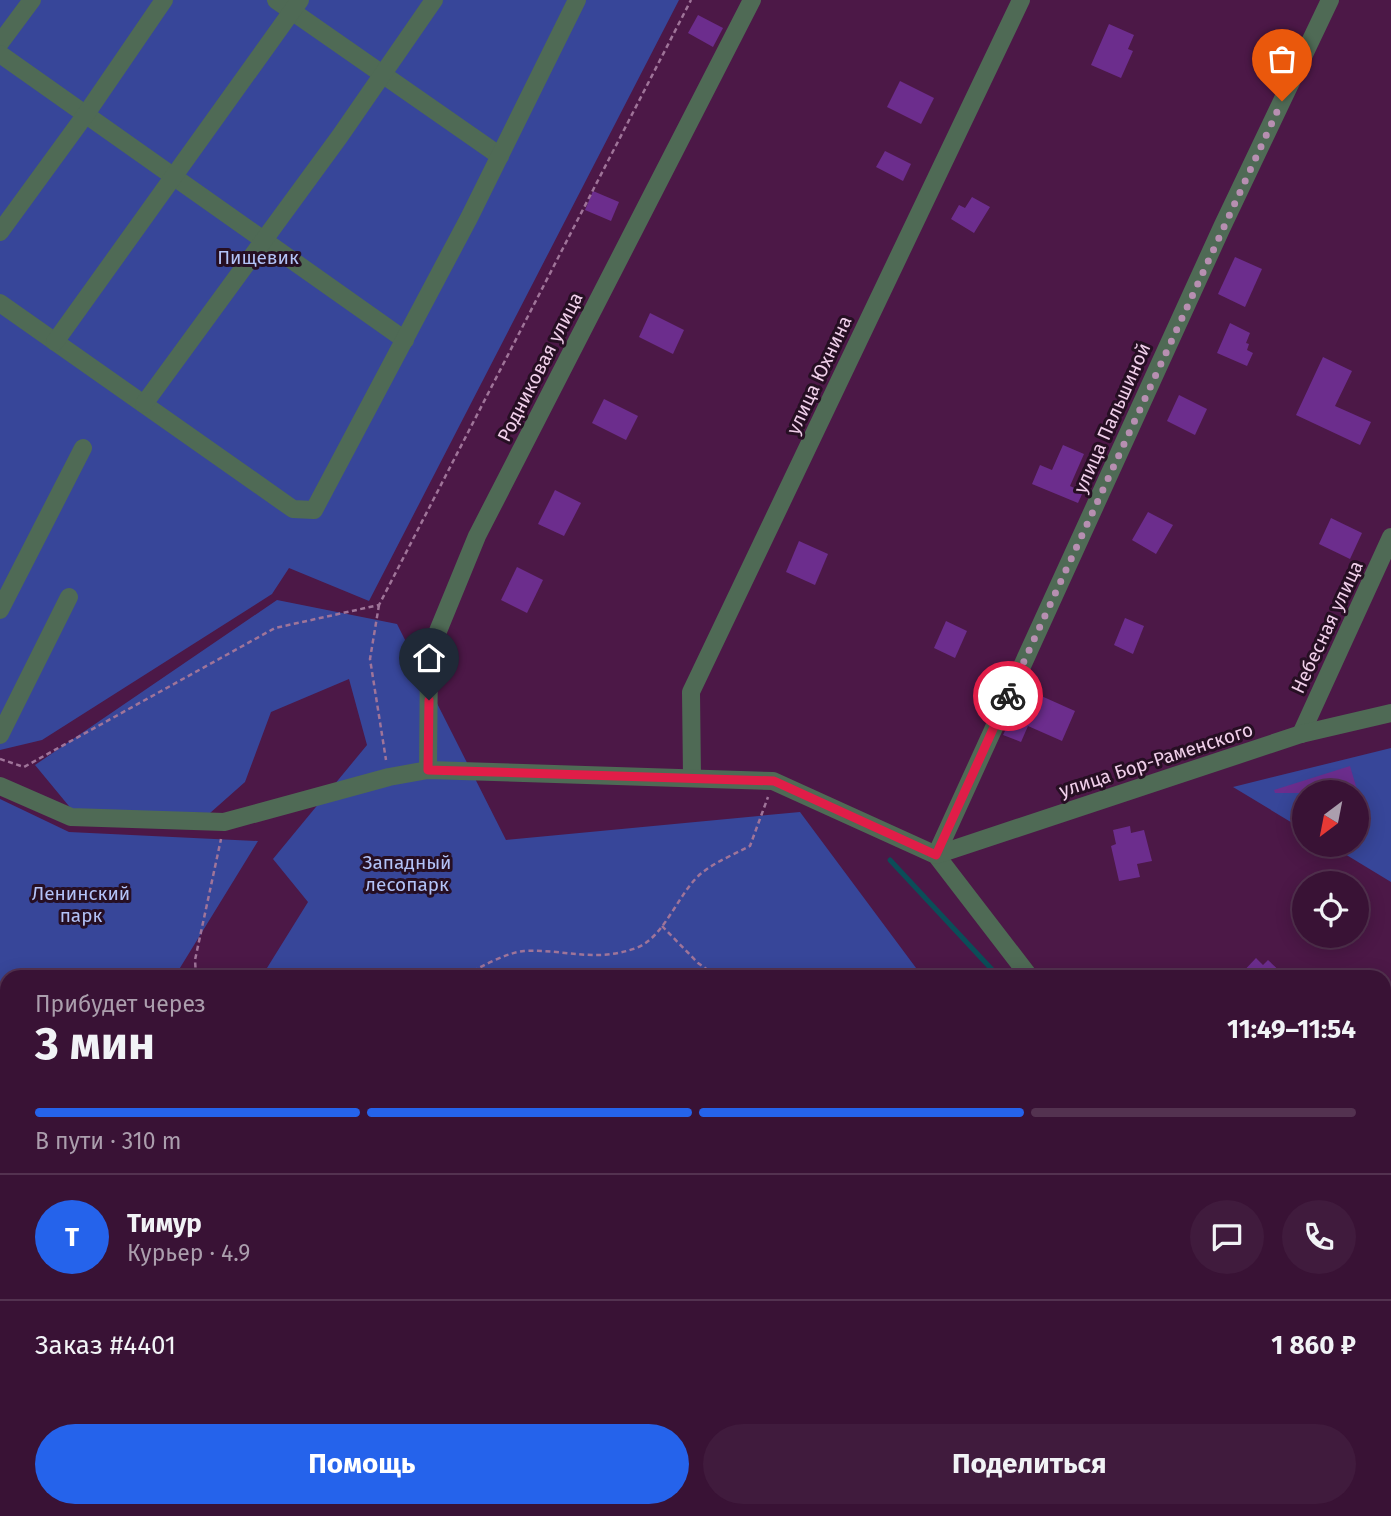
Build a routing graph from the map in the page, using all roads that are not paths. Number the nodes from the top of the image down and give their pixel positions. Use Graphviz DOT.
graph roads {
  1 [pos="32,0"];
  2 [pos="164,0"];
  3 [pos="276,0"];
  4 [pos="434,0"];
  5 [pos="578,0"];
  6 [pos="752,0"];
  7 [pos="1021,0"];
  8 [pos="1330,0"];
  9 [pos="296,5"];
  10 [pos="0,43"];
  11 [pos="0,54"];
  12 [pos="382,74"];
  13 [pos="86,114"];
  14 [pos="500,156"];
  15 [pos="173,176"];
  16 [pos="0,232"];
  17 [pos="265,240"];
  18 [pos="0,303"];
  19 [pos="405,340"];
  20 [pos="55,342"];
  21 [pos="144,404"];
  22 [pos="83,448"];
  23 [pos="1391,537"];
  24 [pos="69,597"];
  25 [pos="0,610"];
  26 [pos="1391,713"];
  27 [pos="1301,734"];
  28 [pos="0,735"];
  29 [pos="428,770"];
  30 [pos="692,777"];
  31 [pos="0,786"];
  32 [pos="936,855"];
  33 [pos="1024,970"];
  1 -- 10 [label="street"];
  2 -- 13 [label="street"];
  3 -- 9 [label="street"];
  4 -- 12 [label="street"];
  5 -- 14 [label="street"];
  6 -- 29 [label="street, Родниковая улица"];
  7 -- 30 [label="street, улица Юхнина"];
  8 -- 32 [label="street, улица Пальшиной"];
  9 -- 12 [label="street"];
  9 -- 15 [label="street"];
  11 -- 13 [label="street"];
  12 -- 14 [label="street"];
  12 -- 17 [label="street"];
  13 -- 15 [label="street"];
  13 -- 16 [label="street"];
  14 -- 19 [label="street"];
  15 -- 17 [label="street"];
  15 -- 20 [label="street"];
  17 -- 19 [label="street"];
  17 -- 21 [label="street"];
  18 -- 20 [label="street"];
  19 -- 21 [label="street"];
  20 -- 21 [label="street"];
  22 -- 25 [label="street"];
  23 -- 27 [label="street, Небесная улица"];
  24 -- 28 [label="street"];
  26 -- 27 [label="street, улица Бор-Раменского"];
  27 -- 32 [label="street, улица Бор-Раменского"];
  29 -- 30 [label="street"];
  29 -- 31 [label="street"];
  30 -- 32 [label="street"];
  32 -- 33 [label="street"];
}
